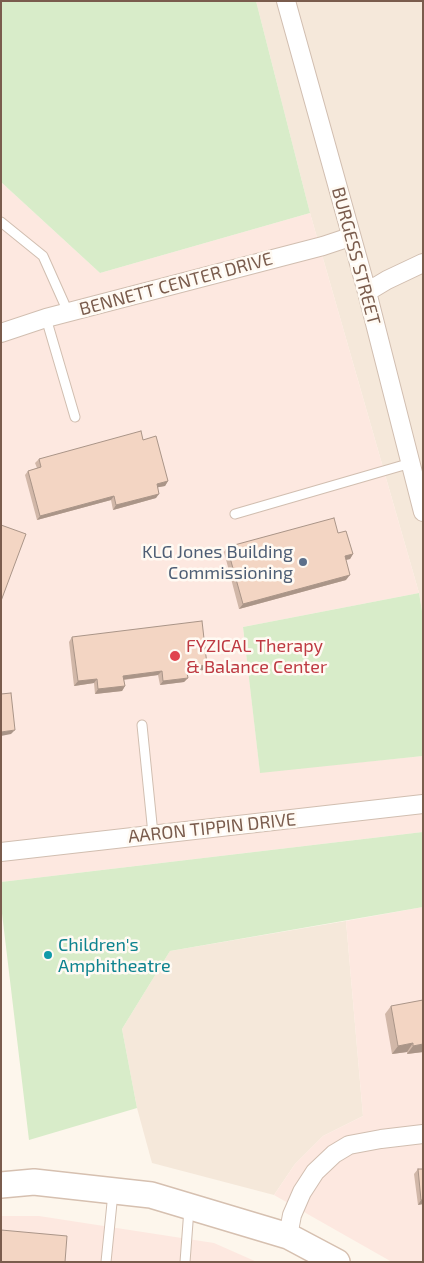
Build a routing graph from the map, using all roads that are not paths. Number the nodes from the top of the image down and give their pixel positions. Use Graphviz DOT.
graph roads {
  1 [pos="286,1"];
  2 [pos="1,222"];
  3 [pos="350,237"];
  4 [pos="423,263"];
  5 [pos="367,292"];
  6 [pos="68,312"];
  7 [pos="46,318"];
  8 [pos="1,333"];
  9 [pos="75,417"];
  10 [pos="411,463"];
  11 [pos="423,512"];
  12 [pos="235,514"];
  13 [pos="142,725"];
  14 [pos="423,804"];
  15 [pos="153,834"];
  16 [pos="1,852"];
  17 [pos="423,1134"];
  18 [pos="1,1185"];
  19 [pos="113,1190"];
  20 [pos="189,1206"];
  21 [pos="288,1236"];
  22 [pos="106,1262"];
  23 [pos="185,1262"];
  24 [pos="337,1262"];
  1 -- 3 [label="street, BURGESS STREET"];
  2 -- 6 [label="lane"];
  3 -- 5 [label="street, BURGESS STREET"];
  3 -- 6 [label="street, BENNETT CENTER DRIVE"];
  4 -- 5 [label="street"];
  5 -- 10 [label="street, BURGESS STREET"];
  6 -- 7 [label="street, BENNETT CENTER DRIVE"];
  7 -- 8 [label="street, BENNETT CENTER DRIVE"];
  7 -- 9 [label="lane"];
  10 -- 11 [label="street, BURGESS STREET"];
  10 -- 12 [label="lane"];
  13 -- 15 [label="lane"];
  14 -- 15 [label="street, AARON TIPPIN DRIVE"];
  15 -- 16 [label="street, AARON TIPPIN DRIVE"];
  17 -- 21 [label="street"];
  18 -- 19 [label="street"];
  19 -- 20 [label="street"];
  19 -- 22 [label="lane"];
  20 -- 21 [label="street"];
  20 -- 23 [label="lane"];
  21 -- 24 [label="street"];
}
